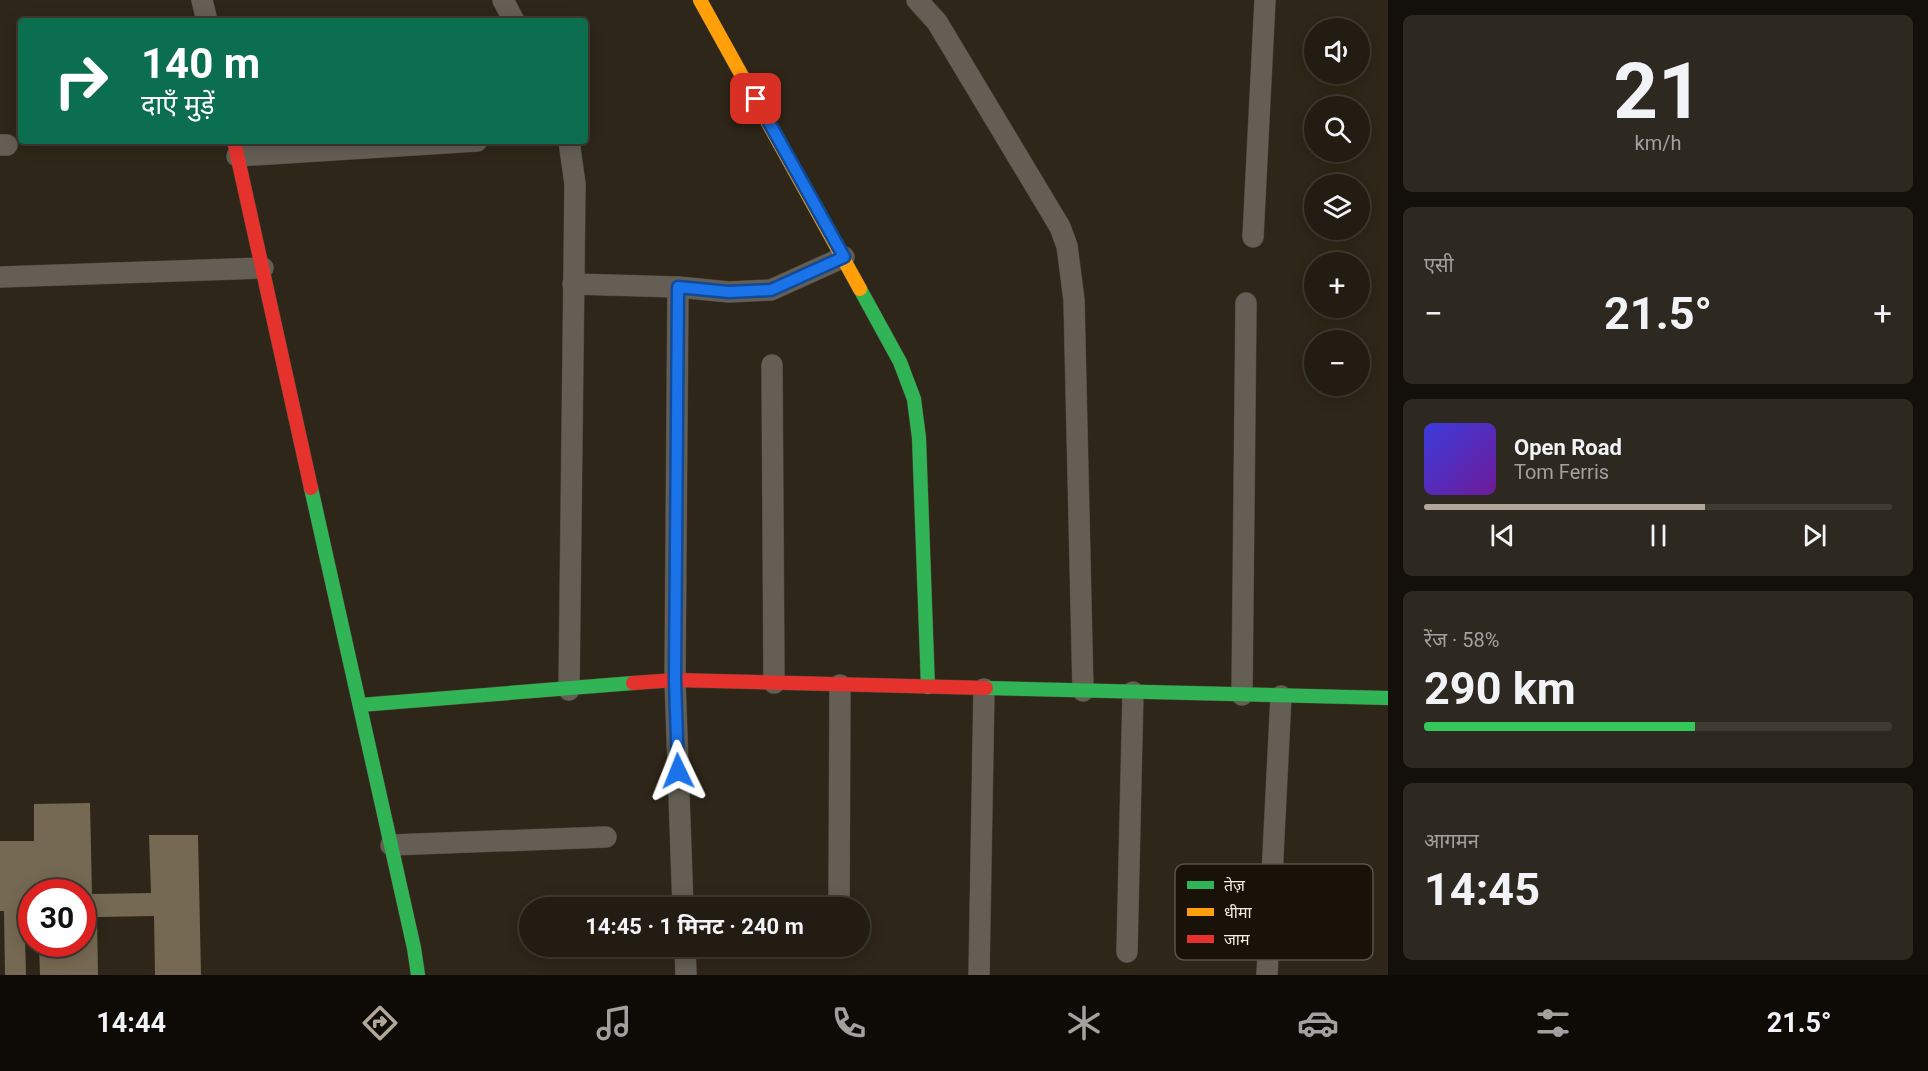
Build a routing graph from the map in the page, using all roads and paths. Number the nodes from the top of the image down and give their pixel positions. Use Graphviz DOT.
graph roads {
  1 [pos="202,0"];
  2 [pos="503,0"];
  3 [pos="700,0"];
  4 [pos="918,0"];
  5 [pos="1265,0"];
  6 [pos="206,18"];
  7 [pos="512,18"];
  8 [pos="374,144"];
  9 [pos="569,144"];
  10 [pos="236,148"];
  11 [pos="1253,237"];
  12 [pos="844,257"];
  13 [pos="262,268"];
  14 [pos="0,277"];
  15 [pos="573,284"];
  16 [pos="678,287"];
  17 [pos="1246,303"];
  18 [pos="772,366"];
  19 [pos="675,680"];
  20 [pos="774,683"];
  21 [pos="840,685"];
  22 [pos="928,687"];
  23 [pos="984,688"];
  24 [pos="569,690"];
  25 [pos="1083,690"];
  26 [pos="1133,692"];
  27 [pos="1242,694"];
  28 [pos="1281,696"];
  29 [pos="1388,698"];
  30 [pos="360,705"];
  31 [pos="606,837"];
  32 [pos="391,845"];
  33 [pos="1273,864"];
  34 [pos="683,897"];
  35 [pos="839,897"];
  36 [pos="1127,952"];
  37 [pos="685,957"];
  38 [pos="1268,960"];
  39 [pos="418,975"];
  40 [pos="686,975"];
  41 [pos="979,975"];
  42 [pos="1267,975"];
  1 -- 6 [label="street"];
  2 -- 7 [label="street"];
  3 -- 12 [label="street"];
  4 -- 25 [label="street"];
  5 -- 11 [label="street"];
  8 -- 10 [label="street"];
  9 -- 15 [label="street"];
  10 -- 13 [label="street"];
  12 -- 16 [label="street"];
  12 -- 22 [label="street"];
  13 -- 14 [label="street"];
  13 -- 30 [label="street"];
  15 -- 16 [label="street"];
  15 -- 24 [label="street"];
  16 -- 19 [label="street"];
  17 -- 27 [label="street"];
  18 -- 20 [label="street"];
  19 -- 20 [label="street"];
  19 -- 24 [label="street"];
  19 -- 34 [label="street"];
  20 -- 21 [label="street"];
  21 -- 22 [label="street"];
  21 -- 35 [label="street"];
  22 -- 23 [label="street"];
  23 -- 25 [label="street"];
  23 -- 41 [label="street"];
  24 -- 30 [label="street"];
  25 -- 26 [label="street"];
  26 -- 27 [label="street"];
  26 -- 36 [label="street"];
  27 -- 28 [label="street"];
  28 -- 29 [label="street"];
  28 -- 33 [label="street"];
  30 -- 32 [label="street"];
  31 -- 32 [label="street"];
  32 -- 39 [label="street"];
  37 -- 40 [label="street"];
  38 -- 42 [label="street"];
}
